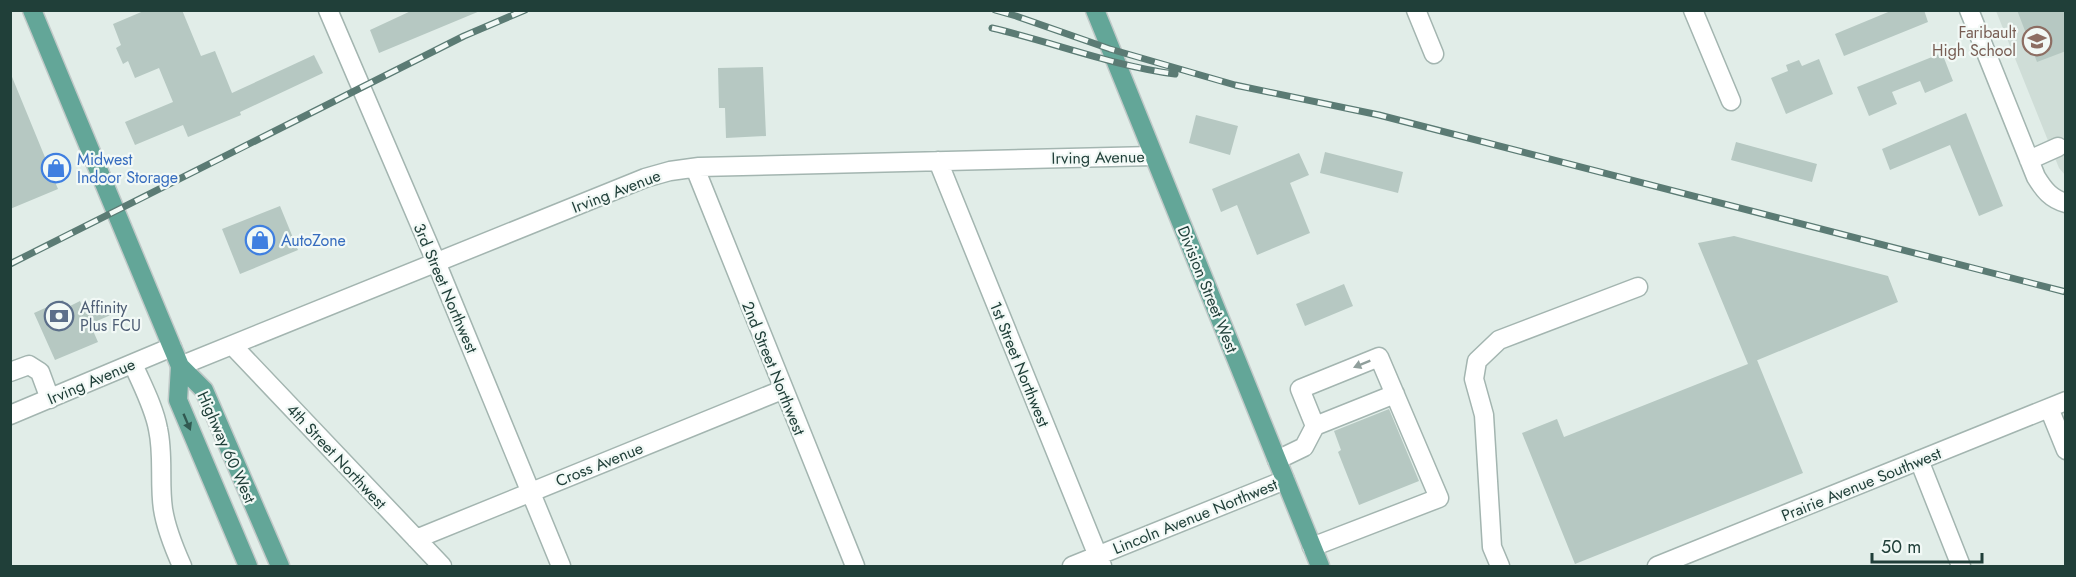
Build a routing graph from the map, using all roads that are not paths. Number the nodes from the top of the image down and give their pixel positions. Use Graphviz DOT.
graph roads {
  1 [pos="32,10"];
  2 [pos="328,10"];
  3 [pos="1095,10"];
  4 [pos="1416,10"];
  5 [pos="1693,10"];
  6 [pos="1969,10"];
  7 [pos="1434,54"];
  8 [pos="1731,101"];
  9 [pos="2058,147"];
  10 [pos="1153,156"];
  11 [pos="2029,159"];
  12 [pos="938,160"];
  13 [pos="695,168"];
  14 [pos="2066,203"];
  15 [pos="436,262"];
  16 [pos="1638,287"];
  17 [pos="232,345"];
  18 [pos="172,347"];
  19 [pos="133,364"];
  20 [pos="180,366"];
  21 [pos="10,372"];
  22 [pos="782,390"];
  23 [pos="1395,394"];
  24 [pos="50,399"];
  25 [pos="2057,404"];
  26 [pos="10,415"];
  27 [pos="1315,426"];
  28 [pos="2066,450"];
  29 [pos="1277,460"];
  30 [pos="1919,460"];
  31 [pos="1285,480"];
  32 [pos="530,492"];
  33 [pos="416,539"];
  34 [pos="1312,547"];
  35 [pos="1100,561"];
  36 [pos="182,567"];
  37 [pos="248,567"];
  38 [pos="280,567"];
  39 [pos="442,567"];
  40 [pos="561,567"];
  41 [pos="855,567"];
  42 [pos="1072,567"];
  43 [pos="1320,567"];
  44 [pos="1500,567"];
  45 [pos="1657,567"];
  46 [pos="1961,567"];
  1 -- 18 [label="main road"];
  2 -- 15 [label="street, 3rd Street Northwest"];
  3 -- 10 [label="main road, Division Street West"];
  4 -- 7 [label="street"];
  5 -- 8 [label="street"];
  6 -- 11 [label="street"];
  9 -- 11 [label="street"];
  10 -- 12 [label="street, Irving Avenue"];
  10 -- 29 [label="main road, Division Street West"];
  11 -- 14 [label="street"];
  12 -- 13 [label="street, Irving Avenue"];
  12 -- 35 [label="street, 1st Street Northwest"];
  13 -- 15 [label="street, Irving Avenue"];
  13 -- 22 [label="street, 2nd Street Northwest"];
  15 -- 17 [label="street, Irving Avenue"];
  15 -- 32 [label="street, 3rd Street Northwest"];
  16 -- 44 [label="street"];
  17 -- 20 [label="street, Irving Avenue"];
  17 -- 33 [label="street, 4th Street Northwest"];
  18 -- 19 [label="street, Irving Avenue"];
  18 -- 20 [label="main road"];
  19 -- 24 [label="street, Irving Avenue"];
  19 -- 36 [label="street"];
  20 -- 37 [label="main road, Highway 60 West, one-way"];
  20 -- 38 [label="main road, Highway 60 West"];
  21 -- 24 [label="street"];
  22 -- 32 [label="street, Cross Avenue"];
  22 -- 41 [label="street, 2nd Street Northwest"];
  23 -- 27 [label="street"];
  23 -- 27 [label="street, one-way"];
  23 -- 34 [label="street"];
  24 -- 26 [label="street, Irving Avenue"];
  25 -- 28 [label="street"];
  25 -- 30 [label="street, Prairie Avenue Southwest"];
  27 -- 29 [label="street"];
  29 -- 31 [label="main road, Division Street West"];
  30 -- 45 [label="street, Prairie Avenue Southwest"];
  30 -- 46 [label="street"];
  31 -- 34 [label="main road, Division Street West"];
  31 -- 35 [label="street, Lincoln Avenue Northwest"];
  32 -- 33 [label="street, Cross Avenue"];
  32 -- 40 [label="street, 3rd Street Northwest"];
  33 -- 39 [label="street, 4th Street Northwest"];
  34 -- 43 [label="main road, Division Street West"];
  35 -- 42 [label="street, Lincoln Avenue Northwest"];
}
